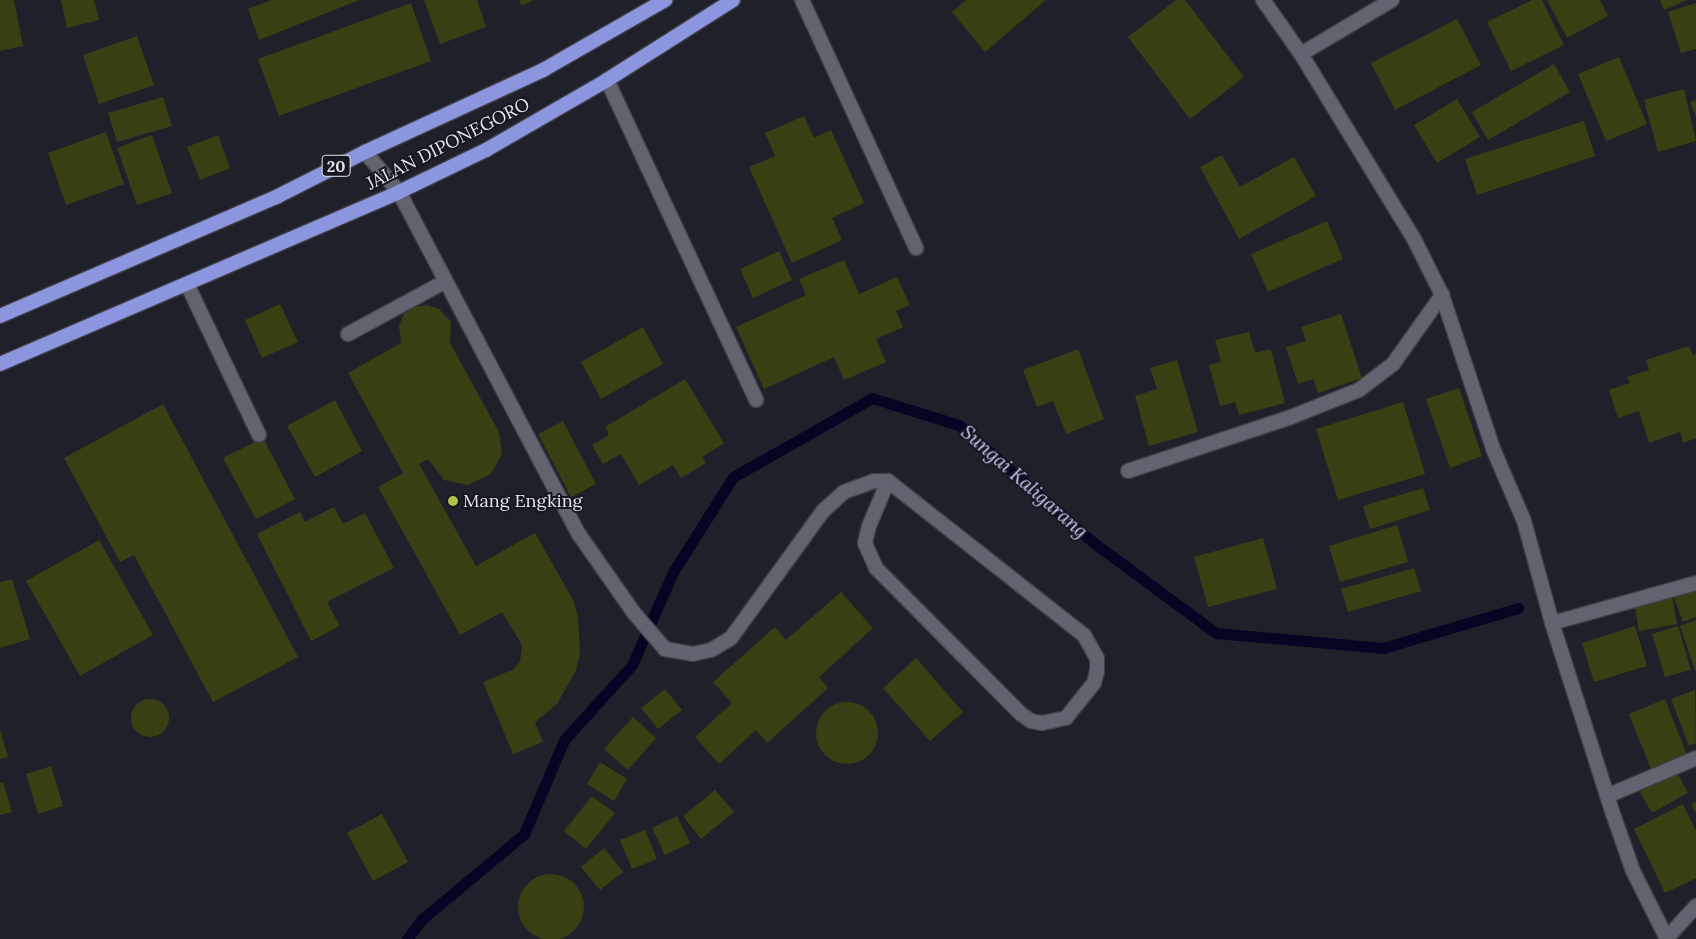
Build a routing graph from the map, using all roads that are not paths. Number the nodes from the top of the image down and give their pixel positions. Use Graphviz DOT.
graph roads {
  1 [pos="665,0"];
  2 [pos="733,0"];
  3 [pos="802,0"];
  4 [pos="1263,0"];
  5 [pos="1392,0"];
  6 [pos="1301,54"];
  7 [pos="607,80"];
  8 [pos="365,152"];
  9 [pos="399,192"];
  10 [pos="916,248"];
  11 [pos="444,282"];
  12 [pos="187,284"];
  13 [pos="1442,295"];
  14 [pos="0,316"];
  15 [pos="348,334"];
  16 [pos="0,364"];
  17 [pos="756,400"];
  18 [pos="259,435"];
  19 [pos="1128,471"];
  20 [pos="888,481"];
  21 [pos="1696,583"];
  22 [pos="1552,623"];
  23 [pos="1696,758"];
  24 [pos="1607,796"];
  25 [pos="1696,906"];
  26 [pos="1666,939"];
  1 -- 8 [label="highway, JALAN DIPONEGORO / 20"];
  2 -- 7 [label="highway, JALAN DIPONEGORO"];
  3 -- 10 [label="street"];
  4 -- 6 [label="street"];
  5 -- 6 [label="street"];
  6 -- 13 [label="street"];
  7 -- 9 [label="highway, JALAN DIPONEGORO"];
  7 -- 17 [label="street"];
  8 -- 9 [label="street"];
  8 -- 14 [label="highway, JALAN DIPONEGORO / 20"];
  9 -- 11 [label="street"];
  9 -- 12 [label="highway, JALAN DIPONEGORO"];
  11 -- 15 [label="street"];
  11 -- 20 [label="street"];
  12 -- 16 [label="highway, JALAN DIPONEGORO"];
  12 -- 18 [label="street"];
  13 -- 19 [label="street"];
  13 -- 22 [label="street"];
  20 -- 20 [label="street"];
  21 -- 22 [label="street"];
  22 -- 24 [label="street"];
  23 -- 24 [label="street"];
  24 -- 26 [label="street"];
  25 -- 26 [label="street"];
}
